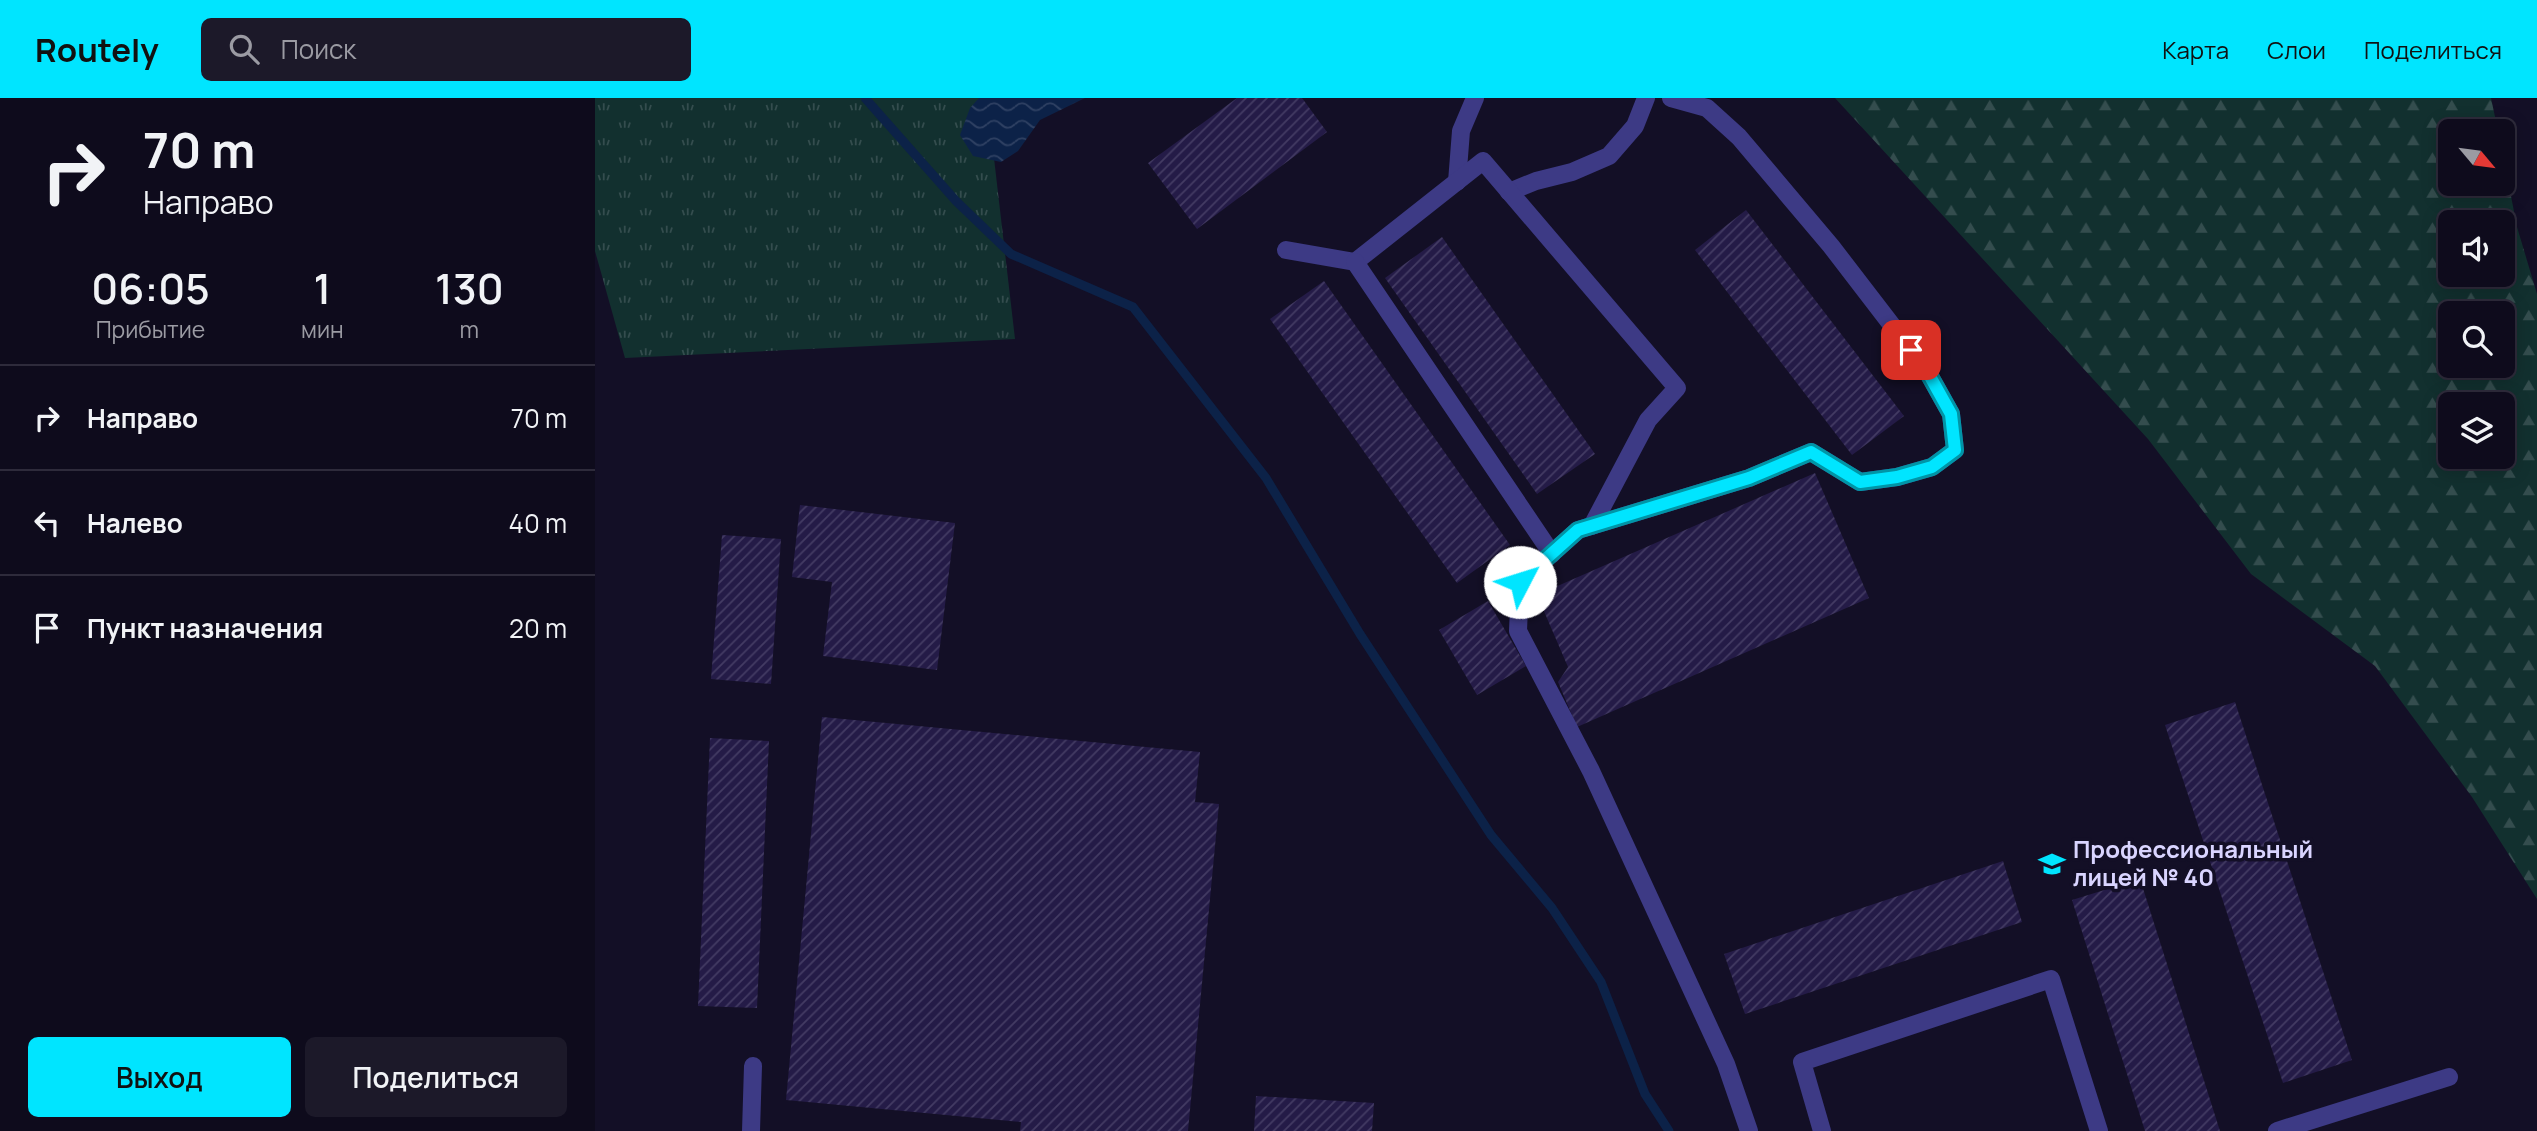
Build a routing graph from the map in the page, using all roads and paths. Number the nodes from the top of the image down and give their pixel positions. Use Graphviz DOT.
graph roads {
  1 [pos="1475,98"];
  2 [pos="1646,98"];
  3 [pos="1671,98"];
  4 [pos="1457,181"];
  5 [pos="1509,192"];
  6 [pos="1286,250"];
  7 [pos="1355,262"];
  8 [pos="1592,526"];
  9 [pos="1552,554"];
  10 [pos="753,1066"];
  11 [pos="2449,1077"];
  12 [pos="751,1131"];
  13 [pos="1749,1131"];
  14 [pos="1822,1131"];
  15 [pos="2099,1131"];
  16 [pos="2277,1131"];
  1 -- 4 [label="street"];
  2 -- 5 [label="street"];
  3 -- 8 [label="street"];
  4 -- 5 [label="street"];
  4 -- 7 [label="street"];
  5 -- 8 [label="street"];
  6 -- 7 [label="street"];
  7 -- 9 [label="street"];
  8 -- 9 [label="street"];
  9 -- 13 [label="street"];
  10 -- 12 [label="street"];
  11 -- 16 [label="street"];
  14 -- 15 [label="street"];
}
